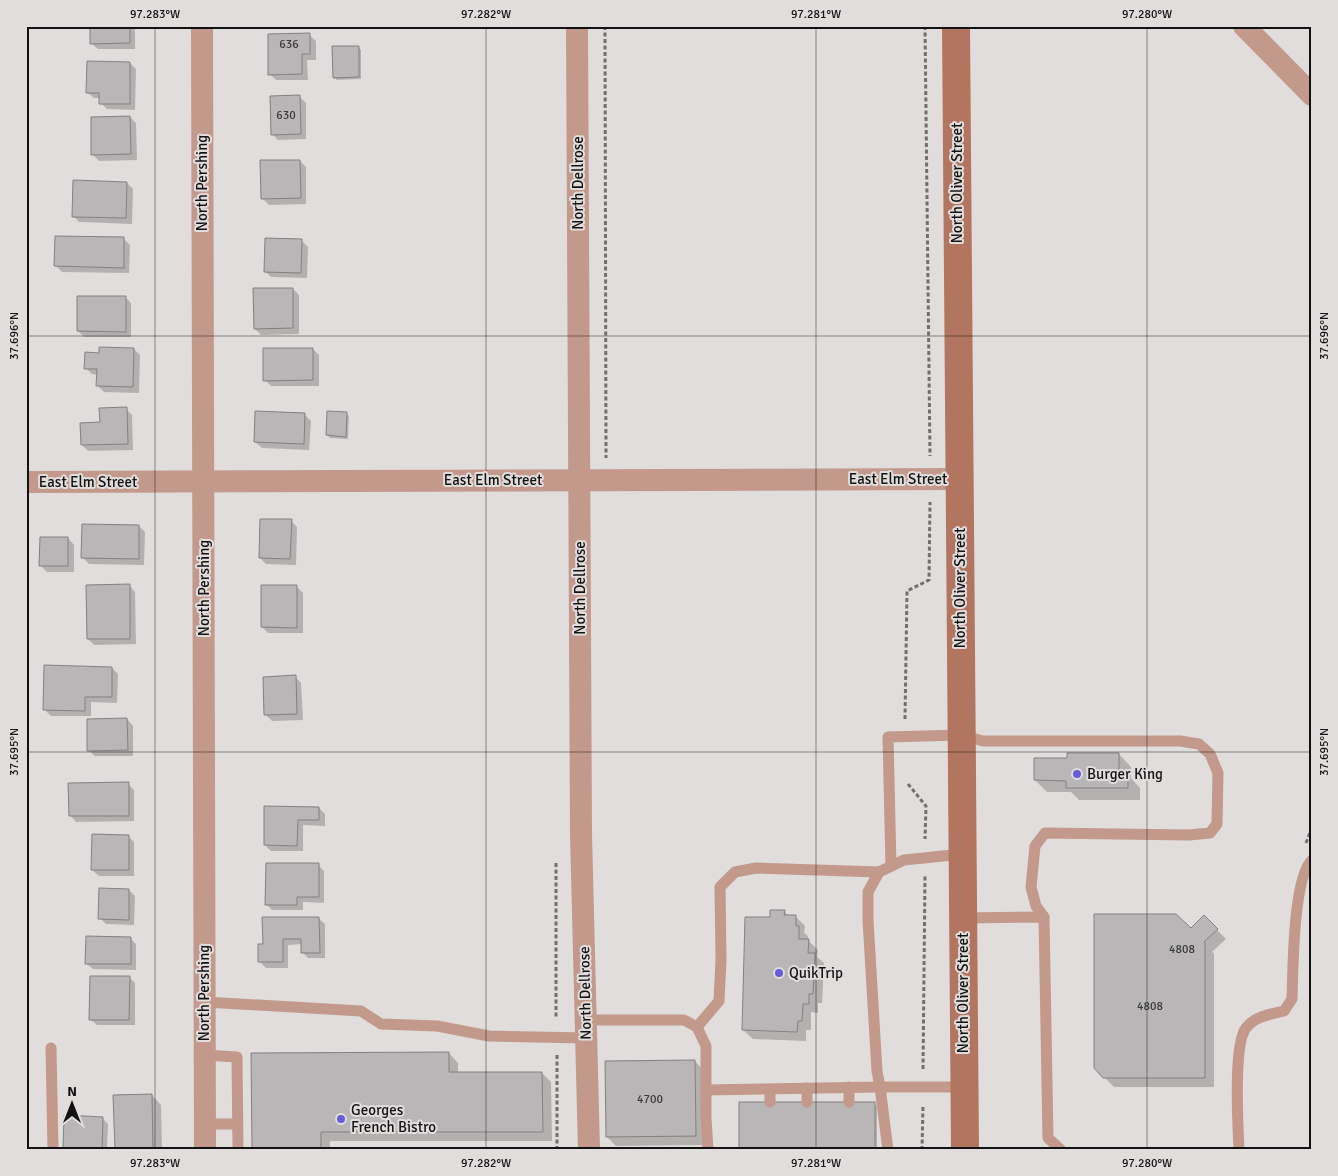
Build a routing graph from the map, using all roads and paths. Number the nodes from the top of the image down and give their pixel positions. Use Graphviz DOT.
graph roads {
  1 [pos="202,26"];
  2 [pos="577,26"];
  3 [pos="925,26"];
  4 [pos="956,26"];
  5 [pos="1244,26"];
  6 [pos="1312,96"];
  7 [pos="930,479"];
  8 [pos="959,479"];
  9 [pos="579,480"];
  10 [pos="203,481"];
  11 [pos="26,482"];
  12 [pos="961,735"];
  13 [pos="904,736"];
  14 [pos="904,777"];
  15 [pos="962,854"];
  16 [pos="925,858"];
  17 [pos="1312,860"];
  18 [pos="891,866"];
  19 [pos="879,872"];
  20 [pos="1044,917"];
  21 [pos="963,918"];
  22 [pos="204,1002"];
  23 [pos="697,1027"];
  24 [pos="586,1029"];
  25 [pos="51,1048"];
  26 [pos="204,1055"];
  27 [pos="849,1087"];
  28 [pos="880,1087"];
  29 [pos="923,1087"];
  30 [pos="964,1087"];
  31 [pos="808,1088"];
  32 [pos="770,1089"];
  33 [pos="706,1090"];
  34 [pos="770,1102"];
  35 [pos="808,1102"];
  36 [pos="850,1102"];
  37 [pos="205,1124"];
  38 [pos="237,1124"];
  39 [pos="53,1150"];
  40 [pos="205,1150"];
  41 [pos="238,1150"];
  42 [pos="589,1150"];
  43 [pos="708,1150"];
  44 [pos="888,1150"];
  45 [pos="922,1150"];
  46 [pos="965,1150"];
  47 [pos="1061,1150"];
  48 [pos="1239,1150"];
  1 -- 10 [label="street, North Pershing"];
  2 -- 9 [label="street, North Dellrose"];
  3 -- 7 [label="path"];
  4 -- 8 [label="main road, North Oliver Street"];
  5 -- 6 [label="street"];
  7 -- 8 [label="street, East Elm Street"];
  7 -- 9 [label="street, East Elm Street"];
  7 -- 13 [label="path"];
  8 -- 12 [label="main road, North Oliver Street"];
  9 -- 10 [label="street, East Elm Street"];
  9 -- 24 [label="street, North Dellrose"];
  10 -- 11 [label="street, East Elm Street"];
  10 -- 22 [label="street, North Pershing"];
  12 -- 13 [label="lane"];
  12 -- 15 [label="main road, North Oliver Street"];
  12 -- 20 [label="lane"];
  13 -- 18 [label="lane"];
  14 -- 16 [label="path"];
  15 -- 16 [label="lane"];
  15 -- 21 [label="main road, North Oliver Street"];
  16 -- 18 [label="lane"];
  16 -- 29 [label="path"];
  17 -- 48 [label="lane"];
  18 -- 19 [label="lane"];
  19 -- 23 [label="lane"];
  19 -- 28 [label="lane"];
  20 -- 21 [label="lane"];
  20 -- 47 [label="lane"];
  21 -- 30 [label="main road, North Oliver Street"];
  22 -- 24 [label="lane"];
  22 -- 26 [label="street, North Pershing"];
  23 -- 24 [label="lane"];
  23 -- 33 [label="lane"];
  24 -- 42 [label="street, North Dellrose"];
  25 -- 39 [label="lane"];
  26 -- 37 [label="street, North Pershing"];
  26 -- 38 [label="lane"];
  27 -- 28 [label="lane"];
  27 -- 31 [label="lane"];
  27 -- 36 [label="lane"];
  28 -- 29 [label="lane"];
  28 -- 44 [label="lane"];
  29 -- 30 [label="lane"];
  29 -- 45 [label="path"];
  30 -- 46 [label="main road, North Oliver Street"];
  31 -- 32 [label="lane"];
  31 -- 35 [label="lane"];
  32 -- 33 [label="lane"];
  32 -- 34 [label="lane"];
  33 -- 43 [label="lane"];
  37 -- 38 [label="lane"];
  37 -- 40 [label="street, North Pershing"];
  38 -- 41 [label="lane"];
}
